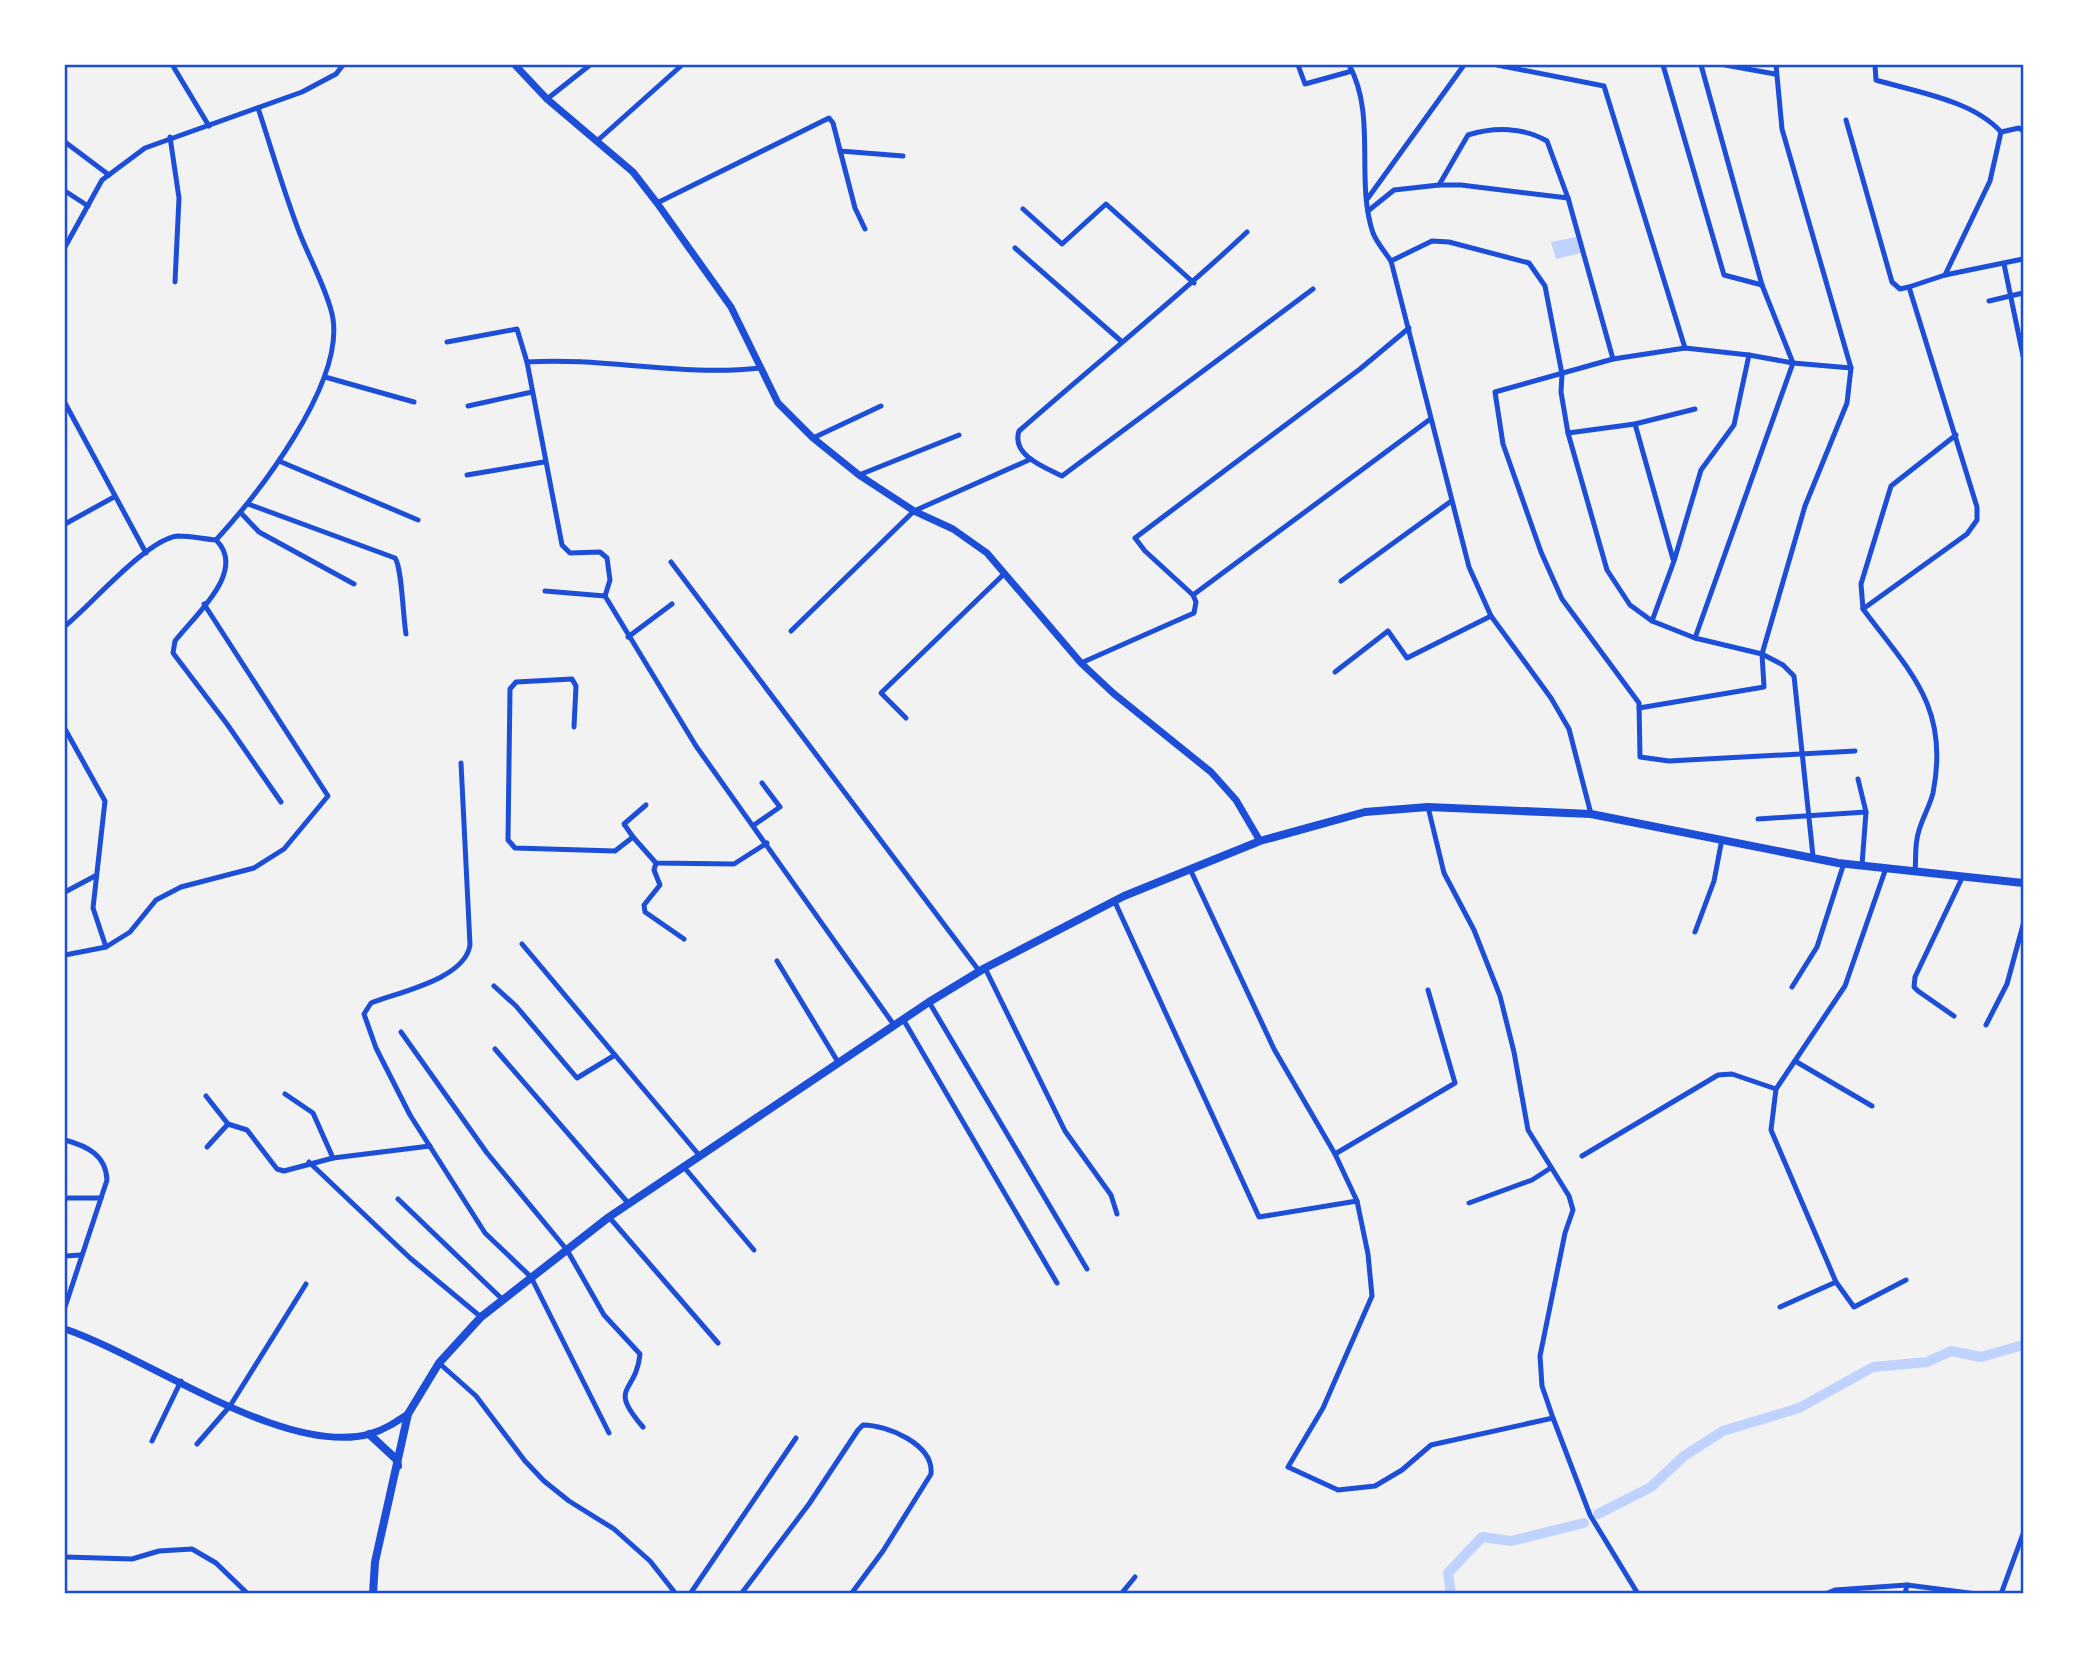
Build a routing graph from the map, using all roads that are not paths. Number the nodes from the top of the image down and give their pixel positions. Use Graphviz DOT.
graph roads {
  1 [pos="344,65"];
  2 [pos="515,65"];
  3 [pos="590,65"];
  4 [pos="682,65"];
  5 [pos="1298,65"];
  6 [pos="1349,65"];
  7 [pos="1464,65"];
  8 [pos="1497,65"];
  9 [pos="1663,65"];
  10 [pos="1701,65"];
  11 [pos="1725,65"];
  12 [pos="1776,65"];
  13 [pos="1875,65"];
  14 [pos="173,66"];
  15 [pos="1352,71"];
  16 [pos="1775,74"];
  17 [pos="547,99"];
  18 [pos="258,108"];
  19 [pos="1846,120"];
  20 [pos="209,126"];
  21 [pos="2023,131"];
  22 [pos="2001,132"];
  23 [pos="170,137"];
  24 [pos="597,141"];
  25 [pos="65,142"];
  26 [pos="840,151"];
  27 [pos="903,156"];
  28 [pos="109,174"];
  29 [pos="1439,185"];
  30 [pos="65,191"];
  31 [pos="1368,198"];
  32 [pos="1568,198"];
  33 [pos="657,203"];
  34 [pos="88,206"];
  35 [pos="1023,209"];
  36 [pos="1368,211"];
  37 [pos="865,229"];
  38 [pos="1247,232"];
  39 [pos="65,247"];
  40 [pos="1015,248"];
  41 [pos="2023,259"];
  42 [pos="1391,261"];
  43 [pos="2004,264"];
  44 [pos="1945,275"];
  45 [pos="175,282"];
  46 [pos="1194,283"];
  47 [pos="1762,285"];
  48 [pos="1909,287"];
  49 [pos="1313,289"];
  50 [pos="2023,293"];
  51 [pos="2011,296"];
  52 [pos="1989,301"];
  53 [pos="1409,328"];
  54 [pos="2022,340"];
  55 [pos="1121,341"];
  56 [pos="447,342"];
  57 [pos="1685,348"];
  58 [pos="1749,355"];
  59 [pos="2023,356"];
  60 [pos="1613,359"];
  61 [pos="527,362"];
  62 [pos="1793,363"];
  63 [pos="760,368"];
  64 [pos="1851,368"];
  65 [pos="1562,374"];
  66 [pos="325,377"];
  67 [pos="532,392"];
  68 [pos="414,402"];
  69 [pos="65,403"];
  70 [pos="468,406"];
  71 [pos="881,406"];
  72 [pos="1695,409"];
  73 [pos="1429,420"];
  74 [pos="1635,424"];
  75 [pos="1567,433"];
  76 [pos="959,435"];
  77 [pos="1956,435"];
  78 [pos="813,438"];
  79 [pos="1031,459"];
  80 [pos="279,461"];
  81 [pos="544,462"];
  82 [pos="467,475"];
  83 [pos="859,475"];
  84 [pos="114,497"];
  85 [pos="1450,502"];
  86 [pos="248,504"];
  87 [pos="914,512"];
  88 [pos="240,513"];
  89 [pos="418,520"];
  90 [pos="65,524"];
  91 [pos="216,540"];
  92 [pos="146,553"];
  93 [pos="1674,561"];
  94 [pos="671,562"];
  95 [pos="1006,572"];
  96 [pos="1341,581"];
  97 [pos="354,584"];
  98 [pos="545,591"];
  99 [pos="1193,595"];
  100 [pos="606,596"];
  101 [pos="204,604"];
  102 [pos="672,604"];
  103 [pos="1863,609"];
  104 [pos="1491,616"];
  105 [pos="1652,621"];
  106 [pos="65,625"];
  107 [pos="791,631"];
  108 [pos="406,634"];
  109 [pos="628,637"];
  110 [pos="1695,638"];
  111 [pos="1762,654"];
  112 [pos="1081,663"];
  113 [pos="1335,672"];
  114 [pos="1639,708"];
  115 [pos="906,718"];
  116 [pos="574,727"];
  117 [pos="65,729"];
  118 [pos="1803,751"];
  119 [pos="1855,751"];
  120 [pos="461,763"];
  121 [pos="1858,779"];
  122 [pos="762,783"];
  123 [pos="281,802"];
  124 [pos="646,805"];
  125 [pos="1428,807"];
  126 [pos="1866,812"];
  127 [pos="1591,814"];
  128 [pos="1809,815"];
  129 [pos="1758,819"];
  130 [pos="754,825"];
  131 [pos="633,837"];
  132 [pos="1722,839"];
  133 [pos="1260,841"];
  134 [pos="767,843"];
  135 [pos="1813,856"];
  136 [pos="656,863"];
  137 [pos="1844,863"];
  138 [pos="1862,865"];
  139 [pos="1886,868"];
  140 [pos="1190,869"];
  141 [pos="1915,871"];
  142 [pos="95,876"];
  143 [pos="1963,876"];
  144 [pos="2023,883"];
  145 [pos="65,892"];
  146 [pos="1114,900"];
  147 [pos="2023,925"];
  148 [pos="1695,932"];
  149 [pos="684,939"];
  150 [pos="522,944"];
  151 [pos="106,947"];
  152 [pos="65,955"];
  153 [pos="777,961"];
  154 [pos="982,970"];
  155 [pos="494,986"];
  156 [pos="1792,988"];
  157 [pos="1428,990"];
  158 [pos="929,1002"];
  159 [pos="1954,1016"];
  160 [pos="903,1019"];
  161 [pos="894,1025"];
  162 [pos="1986,1025"];
  163 [pos="401,1032"];
  164 [pos="495,1049"];
  165 [pos="615,1055"];
  166 [pos="1795,1061"];
  167 [pos="838,1062"];
  168 [pos="1776,1089"];
  169 [pos="285,1094"];
  170 [pos="206,1096"];
  171 [pos="1872,1106"];
  172 [pos="228,1124"];
  173 [pos="65,1140"];
  174 [pos="430,1146"];
  175 [pos="207,1147"];
  176 [pos="1335,1154"];
  177 [pos="699,1155"];
  178 [pos="1581,1156"];
  179 [pos="333,1158"];
  180 [pos="309,1162"];
  181 [pos="683,1166"];
  182 [pos="1549,1169"];
  183 [pos="65,1198"];
  184 [pos="101,1198"];
  185 [pos="398,1199"];
  186 [pos="1357,1200"];
  187 [pos="629,1203"];
  188 [pos="1469,1203"];
  189 [pos="1117,1214"];
  190 [pos="609,1217"];
  191 [pos="567,1250"];
  192 [pos="754,1250"];
  193 [pos="81,1255"];
  194 [pos="65,1256"];
  195 [pos="1087,1269"];
  196 [pos="531,1277"];
  197 [pos="1906,1280"];
  198 [pos="1836,1282"];
  199 [pos="1057,1283"];
  200 [pos="306,1284"];
  201 [pos="502,1299"];
  202 [pos="65,1307"];
  203 [pos="1780,1307"];
  204 [pos="481,1317"];
  205 [pos="65,1329"];
  206 [pos="718,1343"];
  207 [pos="439,1363"];
  208 [pos="181,1381"];
  209 [pos="230,1406"];
  210 [pos="408,1414"];
  211 [pos="1553,1418"];
  212 [pos="643,1427"];
  213 [pos="609,1433"];
  214 [pos="369,1434"];
  215 [pos="796,1438"];
  216 [pos="152,1441"];
  217 [pos="197,1444"];
  218 [pos="398,1466"];
  219 [pos="2023,1534"];
  220 [pos="65,1557"];
  221 [pos="1135,1577"];
  222 [pos="1907,1585"];
  223 [pos="1956,1592"];
  224 [pos="248,1594"];
  225 [pos="373,1594"];
  226 [pos="676,1594"];
  227 [pos="690,1594"];
  228 [pos="741,1594"];
  229 [pos="851,1594"];
  230 [pos="1121,1594"];
  231 [pos="1638,1594"];
  232 [pos="1825,1594"];
  233 [pos="1905,1594"];
  234 [pos="1977,1594"];
  235 [pos="2001,1594"];
  1 -- 18 [label="street"];
  2 -- 17 [label="street"];
  3 -- 17 [label="street"];
  4 -- 24 [label="street"];
  5 -- 15 [label="street"];
  6 -- 15 [label="street"];
  7 -- 31 [label="street"];
  8 -- 57 [label="street"];
  9 -- 47 [label="street"];
  10 -- 47 [label="street"];
  11 -- 16 [label="street"];
  12 -- 16 [label="street"];
  13 -- 22 [label="street"];
  14 -- 20 [label="street"];
  15 -- 31 [label="street"];
  16 -- 64 [label="street"];
  17 -- 24 [label="street"];
  18 -- 20 [label="street"];
  18 -- 66 [label="street"];
  19 -- 48 [label="street"];
  20 -- 23 [label="street"];
  21 -- 22 [label="street"];
  22 -- 44 [label="street"];
  23 -- 28 [label="street"];
  23 -- 45 [label="street"];
  24 -- 33 [label="street"];
  25 -- 28 [label="street"];
  26 -- 27 [label="street"];
  26 -- 33 [label="street"];
  26 -- 37 [label="street"];
  28 -- 34 [label="street"];
  29 -- 32 [label="street"];
  29 -- 32 [label="street"];
  29 -- 36 [label="street"];
  30 -- 34 [label="street"];
  31 -- 36 [label="street"];
  32 -- 60 [label="street"];
  33 -- 63 [label="street"];
  34 -- 39 [label="street"];
  35 -- 46 [label="street"];
  36 -- 42 [label="street"];
  38 -- 46 [label="street"];
  40 -- 55 [label="street"];
  41 -- 43 [label="street"];
  42 -- 53 [label="street"];
  42 -- 65 [label="street"];
  43 -- 44 [label="street"];
  43 -- 51 [label="street"];
  44 -- 48 [label="street"];
  46 -- 55 [label="street"];
  47 -- 62 [label="street"];
  48 -- 77 [label="street"];
  49 -- 79 [label="street"];
  50 -- 51 [label="street"];
  51 -- 52 [label="street"];
  51 -- 54 [label="street"];
  53 -- 73 [label="street"];
  53 -- 99 [label="street"];
  54 -- 59 [label="street"];
  55 -- 79 [label="street"];
  56 -- 61 [label="street"];
  57 -- 58 [label="street"];
  57 -- 60 [label="street"];
  58 -- 62 [label="street"];
  58 -- 93 [label="street"];
  60 -- 65 [label="street"];
  61 -- 63 [label="street"];
  61 -- 67 [label="street"];
  62 -- 64 [label="street"];
  62 -- 110 [label="street"];
  63 -- 78 [label="street"];
  64 -- 111 [label="street"];
  65 -- 75 [label="street"];
  65 -- 114 [label="street"];
  66 -- 68 [label="street"];
  66 -- 80 [label="street"];
  67 -- 70 [label="street"];
  67 -- 81 [label="street"];
  69 -- 84 [label="street"];
  71 -- 78 [label="street"];
  72 -- 74 [label="street"];
  73 -- 85 [label="street"];
  73 -- 99 [label="street"];
  74 -- 75 [label="street"];
  74 -- 93 [label="street"];
  75 -- 105 [label="street"];
  76 -- 83 [label="street"];
  77 -- 103 [label="street"];
  77 -- 103 [label="street"];
  78 -- 83 [label="street"];
  79 -- 87 [label="street"];
  80 -- 86 [label="street"];
  80 -- 89 [label="street"];
  81 -- 82 [label="street"];
  81 -- 100 [label="street"];
  83 -- 87 [label="street"];
  84 -- 90 [label="street"];
  84 -- 92 [label="street"];
  85 -- 96 [label="street"];
  85 -- 104 [label="street"];
  86 -- 88 [label="street"];
  86 -- 108 [label="street"];
  87 -- 95 [label="street"];
  87 -- 107 [label="street"];
  88 -- 91 [label="street"];
  88 -- 97 [label="street"];
  91 -- 92 [label="street"];
  91 -- 101 [label="street"];
  92 -- 106 [label="street"];
  93 -- 105 [label="street"];
  94 -- 154 [label="street"];
  95 -- 112 [label="street"];
  95 -- 115 [label="street"];
  98 -- 100 [label="street"];
  99 -- 112 [label="street"];
  100 -- 109 [label="street"];
  101 -- 123 [label="street"];
  101 -- 151 [label="street"];
  102 -- 109 [label="street"];
  103 -- 141 [label="street"];
  104 -- 113 [label="street"];
  104 -- 127 [label="street"];
  105 -- 110 [label="street"];
  109 -- 130 [label="street"];
  110 -- 111 [label="street"];
  111 -- 114 [label="street"];
  111 -- 118 [label="street"];
  112 -- 133 [label="street"];
  114 -- 118 [label="street"];
  116 -- 131 [label="street"];
  117 -- 142 [label="street"];
  118 -- 119 [label="street"];
  118 -- 128 [label="street"];
  120 -- 174 [label="street"];
  121 -- 126 [label="street"];
  122 -- 130 [label="street"];
  124 -- 131 [label="street"];
  125 -- 127 [label="main road"];
  125 -- 133 [label="main road"];
  125 -- 182 [label="street"];
  126 -- 128 [label="street"];
  126 -- 138 [label="street"];
  127 -- 132 [label="main road"];
  128 -- 129 [label="street"];
  128 -- 135 [label="street"];
  130 -- 134 [label="street"];
  131 -- 136 [label="street"];
  132 -- 135 [label="main road"];
  132 -- 148 [label="street"];
  133 -- 140 [label="main road"];
  134 -- 136 [label="street"];
  134 -- 161 [label="street"];
  135 -- 137 [label="main road"];
  136 -- 149 [label="street"];
  137 -- 138 [label="main road"];
  137 -- 156 [label="street"];
  138 -- 139 [label="main road"];
  139 -- 141 [label="main road"];
  139 -- 166 [label="street"];
  140 -- 146 [label="main road"];
  140 -- 176 [label="street"];
  141 -- 143 [label="main road"];
  142 -- 145 [label="street"];
  142 -- 151 [label="street"];
  143 -- 144 [label="main road"];
  143 -- 159 [label="street"];
  146 -- 154 [label="main road"];
  146 -- 186 [label="street"];
  147 -- 162 [label="street"];
  150 -- 165 [label="street"];
  151 -- 152 [label="street"];
  153 -- 167 [label="street"];
  154 -- 158 [label="main road"];
  154 -- 189 [label="street"];
  155 -- 165 [label="street"];
  157 -- 176 [label="street"];
  158 -- 160 [label="main road"];
  158 -- 195 [label="street"];
  160 -- 161 [label="main road"];
  160 -- 199 [label="street"];
  161 -- 167 [label="main road"];
  163 -- 191 [label="street"];
  164 -- 187 [label="street"];
  165 -- 177 [label="street"];
  166 -- 168 [label="street"];
  166 -- 171 [label="street"];
  167 -- 177 [label="main road"];
  168 -- 178 [label="street"];
  168 -- 198 [label="street"];
  169 -- 179 [label="street"];
  170 -- 172 [label="street"];
  172 -- 175 [label="street"];
  172 -- 180 [label="street"];
  173 -- 184 [label="street"];
  174 -- 179 [label="street"];
  174 -- 196 [label="street"];
  176 -- 186 [label="street"];
  177 -- 181 [label="main road"];
  179 -- 180 [label="street"];
  180 -- 204 [label="street"];
  181 -- 187 [label="main road"];
  181 -- 192 [label="street"];
  182 -- 188 [label="street"];
  182 -- 211 [label="street"];
  183 -- 184 [label="street"];
  184 -- 193 [label="street"];
  185 -- 201 [label="street"];
  186 -- 211 [label="street"];
  187 -- 190 [label="main road"];
  190 -- 191 [label="main road"];
  190 -- 206 [label="street"];
  191 -- 196 [label="main road"];
  191 -- 212 [label="street"];
  193 -- 194 [label="street"];
  193 -- 202 [label="street"];
  196 -- 201 [label="main road"];
  196 -- 213 [label="street"];
  197 -- 198 [label="street"];
  198 -- 203 [label="street"];
  200 -- 209 [label="street"];
  201 -- 204 [label="main road"];
  204 -- 207 [label="main road"];
  205 -- 208 [label="street"];
  207 -- 210 [label="main road"];
  207 -- 226 [label="street"];
  208 -- 209 [label="street"];
  208 -- 216 [label="street"];
  209 -- 214 [label="street"];
  209 -- 217 [label="street"];
  210 -- 214 [label="street"];
  210 -- 218 [label="main road"];
  211 -- 231 [label="street"];
  214 -- 218 [label="main road"];
  215 -- 227 [label="street"];
  218 -- 225 [label="main road"];
  219 -- 235 [label="street"];
  220 -- 224 [label="street"];
  221 -- 230 [label="street"];
  222 -- 223 [label="street"];
  222 -- 232 [label="street"];
  222 -- 233 [label="street"];
  223 -- 234 [label="street"];
  228 -- 229 [label="street"];
}
